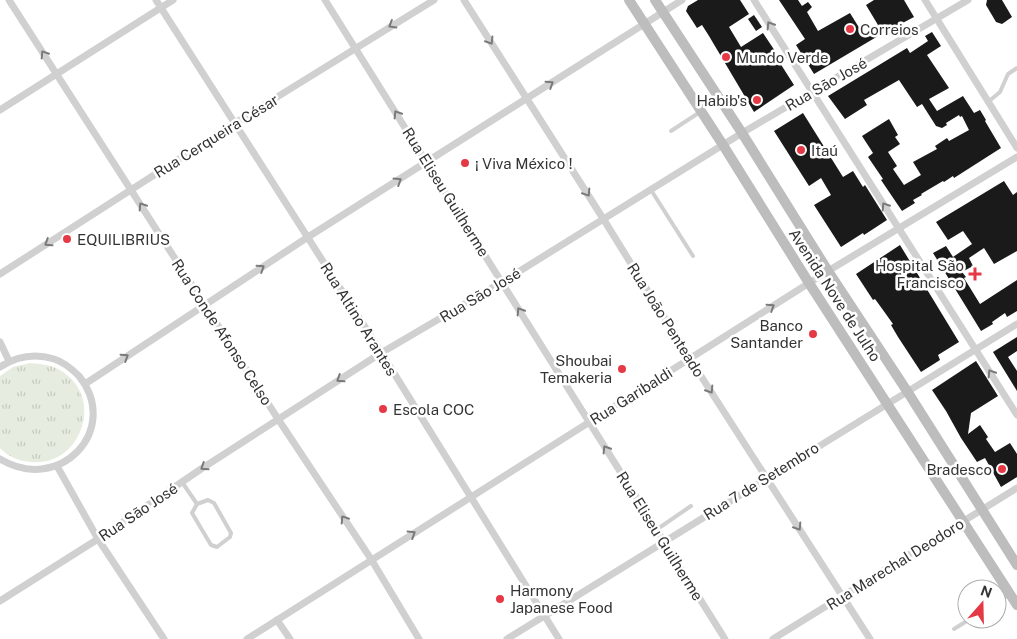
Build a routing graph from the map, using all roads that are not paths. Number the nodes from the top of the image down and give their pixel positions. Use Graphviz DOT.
graph roads {
  1 [pos="9,0"];
  2 [pos="156,0"];
  3 [pos="173,0"];
  4 [pos="325,0"];
  5 [pos="434,0"];
  6 [pos="464,0"];
  7 [pos="629,0"];
  8 [pos="656,0"];
  9 [pos="682,0"];
  10 [pos="754,0"];
  11 [pos="925,0"];
  12 [pos="968,0"];
  13 [pos="161,7"];
  14 [pos="663,12"];
  15 [pos="936,19"];
  16 [pos="644,24"];
  17 [pos="355,48"];
  18 [pos="1017,68"];
  19 [pos="57,74"];
  20 [pos="812,92"];
  21 [pos="527,100"];
  22 [pos="988,102"];
  23 [pos="0,110"];
  24 [pos="701,111"];
  25 [pos="235,123"];
  26 [pos="671,131"];
  27 [pos="742,133"];
  28 [pos="723,144"];
  29 [pos="1017,148"];
  30 [pos="1017,157"];
  31 [pos="428,163"];
  32 [pos="131,190"];
  33 [pos="651,190"];
  34 [pos="604,220"];
  35 [pos="899,227"];
  36 [pos="308,237"];
  37 [pos="693,256"];
  38 [pos="828,270"];
  39 [pos="0,274"];
  40 [pos="502,282"];
  41 [pos="809,283"];
  42 [pos="205,304"];
  43 [pos="1017,324"];
  44 [pos="0,342"];
  45 [pos="976,350"];
  46 [pos="382,353"];
  47 [pos="690,359"];
  48 [pos="9,361"];
  49 [pos="0,367"];
  50 [pos="85,384"];
  51 [pos="907,391"];
  52 [pos="887,404"];
  53 [pos="1017,414"];
  54 [pos="278,419"];
  55 [pos="589,423"];
  56 [pos="0,459"];
  57 [pos="57,466"];
  58 [pos="766,478"];
  59 [pos="182,482"];
  60 [pos="1017,488"];
  61 [pos="472,497"];
  62 [pos="197,504"];
  63 [pos="691,506"];
  64 [pos="982,509"];
  65 [pos="963,521"];
  66 [pos="656,530"];
  67 [pos="98,539"];
  68 [pos="663,542"];
  69 [pos="370,560"];
  70 [pos="1017,565"];
  71 [pos="1010,594"];
  72 [pos="843,596"];
  73 [pos="1007,596"];
  74 [pos="0,602"];
  75 [pos="1017,605"];
  76 [pos="544,616"];
  77 [pos="278,620"];
  78 [pos="957,627"];
  79 [pos="954,629"];
  80 [pos="164,639"];
  81 [pos="247,639"];
  82 [pos="290,639"];
  83 [pos="419,639"];
  84 [pos="507,639"];
  85 [pos="559,639"];
  86 [pos="725,639"];
  87 [pos="773,639"];
  88 [pos="870,639"];
  19 -- 1 [label="street, Rua Conde Afonso Celso, one-way"];
  2 -- 13 [label="street, Rua Altino Arantes"];
  3 -- 13 [label="street"];
  4 -- 17 [label="street, Rua Eliseu Guilherme"];
  5 -- 17 [label="street, Rua Cerqueira César, one-way"];
  6 -- 21 [label="street, Rua João Penteado, one-way"];
  7 -- 16 [label="main road, Avenida Nove de Julho"];
  8 -- 14 [label="main road, Avenida Nove de Julho"];
  9 -- 14 [label="street"];
  20 -- 10 [label="street, one-way"];
  11 -- 15 [label="street"];
  12 -- 15 [label="street, Rua São José"];
  13 -- 19 [label="street"];
  13 -- 25 [label="street, Rua Altino Arantes"];
  14 -- 16 [label="street"];
  14 -- 27 [label="main road, Avenida Nove de Julho"];
  15 -- 20 [label="street, Rua São José"];
  15 -- 22 [label="street"];
  21 -- 16 [label="street, one-way"];
  16 -- 24 [label="main road, Avenida Nove de Julho"];
  17 -- 25 [label="street, Rua Cerqueira César"];
  31 -- 17 [label="street, Rua Eliseu Guilherme, one-way"];
  18 -- 22 [label="lane"];
  19 -- 23 [label="street"];
  19 -- 32 [label="street, Rua Conde Afonso Celso"];
  20 -- 27 [label="street, Rua São José"];
  35 -- 20 [label="street, one-way"];
  21 -- 31 [label="street"];
  21 -- 34 [label="street, Rua João Penteado, one-way"];
  22 -- 29 [label="street"];
  24 -- 26 [label="lane"];
  24 -- 28 [label="main road, Avenida Nove de Julho"];
  25 -- 32 [label="street, Rua Cerqueira César"];
  25 -- 36 [label="street, Rua Altino Arantes"];
  27 -- 28 [label="street, Rua São José"];
  27 -- 38 [label="main road, Avenida Nove de Julho"];
  28 -- 33 [label="street, Rua São José"];
  28 -- 41 [label="main road, Avenida Nove de Julho"];
  30 -- 35 [label="street, Rua Garibaldi"];
  36 -- 31 [label="street, one-way"];
  31 -- 40 [label="street, Rua Eliseu Guilherme"];
  32 -- 39 [label="street, Rua Cerqueira César, one-way"];
  42 -- 32 [label="street, Rua Conde Afonso Celso, one-way"];
  33 -- 34 [label="street, Rua São José"];
  33 -- 37 [label="lane"];
  34 -- 40 [label="street, Rua São José"];
  34 -- 47 [label="street, Rua João Penteado"];
  35 -- 38 [label="street, Rua Garibaldi"];
  35 -- 45 [label="street"];
  42 -- 36 [label="street, one-way"];
  36 -- 46 [label="street, Rua Altino Arantes"];
  38 -- 41 [label="street, Rua Garibaldi"];
  38 -- 51 [label="main road, Avenida Nove de Julho"];
  40 -- 46 [label="street, Rua São José"];
  55 -- 40 [label="street, Rua Eliseu Guilherme, one-way"];
  47 -- 41 [label="street, Rua Garibaldi, one-way"];
  41 -- 52 [label="main road, Avenida Nove de Julho"];
  50 -- 42 [label="street, one-way"];
  42 -- 54 [label="street, Rua Conde Afonso Celso"];
  43 -- 45 [label="street, Rua 7 de Setembro"];
  44 -- 48 [label="street"];
  45 -- 51 [label="street, Rua 7 de Setembro"];
  53 -- 45 [label="street, one-way"];
  46 -- 54 [label="street, Rua São José, one-way"];
  46 -- 61 [label="street, Rua Altino Arantes"];
  47 -- 55 [label="street, Rua Garibaldi"];
  47 -- 58 [label="street, Rua João Penteado, one-way"];
  48 -- 49 [label="street"];
  48 -- 50 [label="street"];
  50 -- 57 [label="street"];
  51 -- 52 [label="street, Rua 7 de Setembro"];
  51 -- 64 [label="main road, Avenida Nove de Julho"];
  52 -- 58 [label="street, Rua 7 de Setembro"];
  52 -- 65 [label="main road, Avenida Nove de Julho"];
  54 -- 59 [label="street, Rua São José, one-way"];
  69 -- 54 [label="street, Rua Conde Afonso Celso, one-way"];
  55 -- 61 [label="street, Rua Garibaldi"];
  66 -- 55 [label="street, Rua Eliseu Guilherme, one-way"];
  56 -- 57 [label="street"];
  57 -- 67 [label="street"];
  58 -- 68 [label="street, Rua 7 de Setembro"];
  58 -- 72 [label="street, Rua João Penteado, one-way"];
  59 -- 62 [label="lane"];
  59 -- 67 [label="street, Rua São José"];
  60 -- 64 [label="street, Rua Marechal Deodoro"];
  69 -- 61 [label="street, Rua Garibaldi, one-way"];
  61 -- 76 [label="street, Rua Altino Arantes"];
  62 -- 62 [label="lane"];
  63 -- 66 [label="lane"];
  64 -- 65 [label="street, Rua Marechal Deodoro"];
  64 -- 70 [label="main road, Avenida Nove de Julho"];
  65 -- 71 [label="main road, Avenida Nove de Julho"];
  65 -- 72 [label="street, Rua Marechal Deodoro"];
  66 -- 68 [label="street, Rua Eliseu Guilherme"];
  67 -- 74 [label="street, Rua São José"];
  67 -- 80 [label="street"];
  68 -- 76 [label="street, Rua 7 de Setembro"];
  68 -- 86 [label="street, Rua Eliseu Guilherme"];
  69 -- 77 [label="street, Rua Garibaldi"];
  69 -- 83 [label="street, Rua Conde Afonso Celso"];
  71 -- 73 [label="lane"];
  71 -- 75 [label="main road, Avenida Nove de Julho"];
  72 -- 87 [label="street, Rua Marechal Deodoro"];
  72 -- 88 [label="street, Rua João Penteado"];
  76 -- 84 [label="street, Rua 7 de Setembro"];
  76 -- 85 [label="street, Rua Altino Arantes"];
  77 -- 81 [label="street, Rua Garibaldi"];
  77 -- 82 [label="street"];
  78 -- 79 [label="lane"];
}
